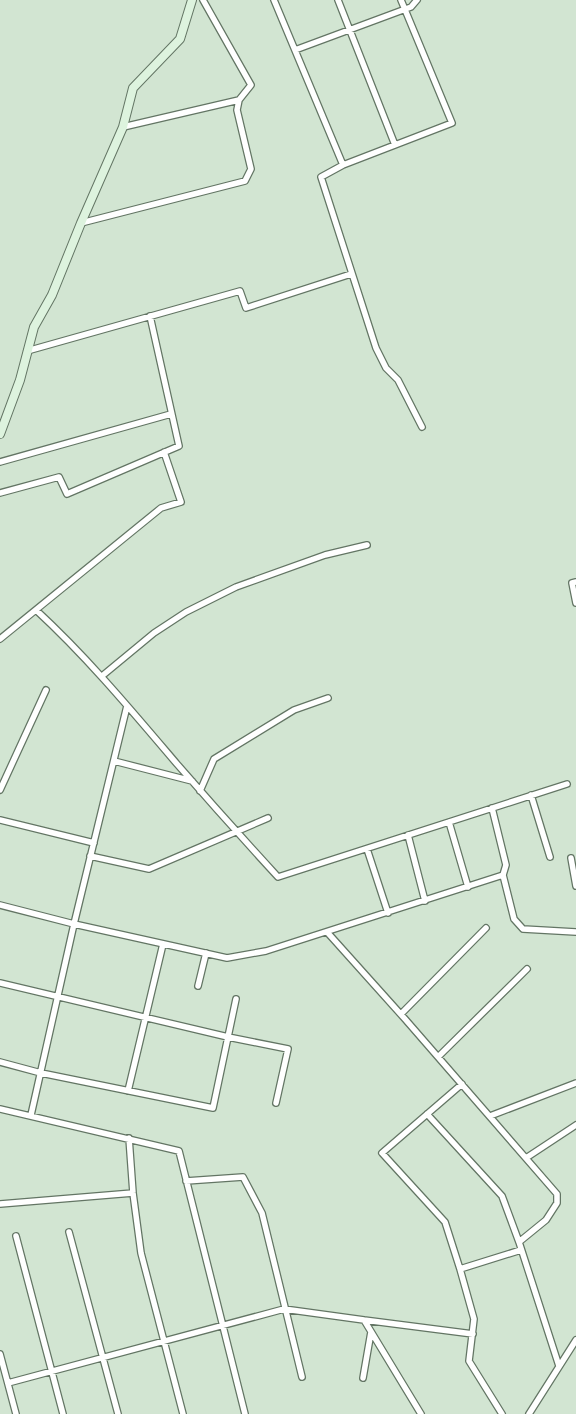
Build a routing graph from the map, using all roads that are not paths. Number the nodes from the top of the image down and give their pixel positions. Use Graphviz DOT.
graph roads {
  1 [pos="192,0"];
  2 [pos="202,0"];
  3 [pos="274,0"];
  4 [pos="338,0"];
  5 [pos="401,0"];
  6 [pos="417,0"];
  7 [pos="405,9"];
  8 [pos="349,30"];
  9 [pos="295,50"];
  10 [pos="239,100"];
  11 [pos="123,127"];
  12 [pos="395,145"];
  13 [pos="343,166"];
  14 [pos="81,223"];
  15 [pos="351,274"];
  16 [pos="150,316"];
  17 [pos="27,351"];
  18 [pos="171,414"];
  19 [pos="422,427"];
  20 [pos="0,434"];
  21 [pos="164,452"];
  22 [pos="0,462"];
  23 [pos="0,494"];
  24 [pos="367,545"];
  25 [pos="576,582"];
  26 [pos="576,602"];
  27 [pos="36,610"];
  28 [pos="0,639"];
  29 [pos="102,676"];
  30 [pos="46,690"];
  31 [pos="328,698"];
  32 [pos="127,706"];
  33 [pos="114,762"];
  34 [pos="192,781"];
  35 [pos="567,784"];
  36 [pos="0,790"];
  37 [pos="200,791"];
  38 [pos="531,795"];
  39 [pos="492,808"];
  40 [pos="268,818"];
  41 [pos="0,820"];
  42 [pos="449,822"];
  43 [pos="237,831"];
  44 [pos="408,835"];
  45 [pos="94,843"];
  46 [pos="367,848"];
  47 [pos="90,856"];
  48 [pos="550,857"];
  49 [pos="571,858"];
  50 [pos="503,875"];
  51 [pos="576,886"];
  52 [pos="468,887"];
  53 [pos="425,901"];
  54 [pos="0,905"];
  55 [pos="388,913"];
  56 [pos="74,924"];
  57 [pos="486,928"];
  58 [pos="327,932"];
  59 [pos="576,932"];
  60 [pos="163,944"];
  61 [pos="206,953"];
  62 [pos="527,969"];
  63 [pos="0,983"];
  64 [pos="198,986"];
  65 [pos="58,997"];
  66 [pos="236,999"];
  67 [pos="401,1014"];
  68 [pos="145,1018"];
  69 [pos="228,1037"];
  70 [pos="438,1057"];
  71 [pos="0,1062"];
  72 [pos="41,1073"];
  73 [pos="576,1083"];
  74 [pos="462,1084"];
  75 [pos="128,1091"];
  76 [pos="276,1103"];
  77 [pos="0,1108"];
  78 [pos="427,1114"];
  79 [pos="31,1115"];
  80 [pos="490,1116"];
  81 [pos="576,1125"];
  82 [pos="129,1138"];
  83 [pos="526,1158"];
  84 [pos="186,1181"];
  85 [pos="133,1194"];
  86 [pos="0,1204"];
  87 [pos="69,1232"];
  88 [pos="16,1236"];
  89 [pos="519,1242"];
  90 [pos="521,1250"];
  91 [pos="460,1269"];
  92 [pos="284,1309"];
  93 [pos="364,1320"];
  94 [pos="222,1325"];
  95 [pos="371,1332"];
  96 [pos="473,1334"];
  97 [pos="576,1340"];
  98 [pos="163,1341"];
  99 [pos="0,1354"];
  100 [pos="104,1357"];
  101 [pos="559,1366"];
  102 [pos="51,1371"];
  103 [pos="302,1377"];
  104 [pos="363,1378"];
  105 [pos="8,1383"];
  106 [pos="16,1414"];
  107 [pos="63,1414"];
  108 [pos="118,1414"];
  109 [pos="183,1414"];
  110 [pos="245,1414"];
  111 [pos="421,1414"];
  112 [pos="502,1414"];
  113 [pos="529,1414"];
  1 -- 11 [label="street"];
  2 -- 10 [label="street"];
  3 -- 9 [label="street"];
  4 -- 8 [label="street"];
  5 -- 7 [label="street"];
  6 -- 7 [label="street"];
  7 -- 8 [label="street"];
  7 -- 12 [label="street"];
  8 -- 9 [label="street"];
  8 -- 12 [label="street"];
  9 -- 13 [label="street"];
  10 -- 11 [label="street"];
  10 -- 14 [label="street"];
  11 -- 14 [label="street"];
  12 -- 13 [label="street"];
  13 -- 15 [label="street"];
  14 -- 17 [label="street"];
  15 -- 16 [label="street"];
  15 -- 19 [label="street"];
  16 -- 17 [label="street"];
  16 -- 18 [label="street"];
  17 -- 20 [label="street"];
  18 -- 21 [label="street"];
  18 -- 22 [label="street"];
  21 -- 23 [label="street"];
  21 -- 27 [label="street"];
  24 -- 29 [label="street"];
  25 -- 26 [label="street"];
  27 -- 28 [label="street"];
  27 -- 29 [label="street"];
  29 -- 32 [label="street"];
  30 -- 36 [label="street"];
  31 -- 37 [label="street"];
  32 -- 33 [label="street"];
  32 -- 34 [label="street"];
  33 -- 34 [label="street"];
  33 -- 45 [label="street"];
  34 -- 37 [label="street"];
  35 -- 38 [label="street"];
  37 -- 43 [label="street"];
  38 -- 39 [label="street"];
  38 -- 48 [label="street"];
  39 -- 42 [label="street"];
  39 -- 50 [label="street"];
  40 -- 43 [label="street"];
  41 -- 45 [label="street"];
  42 -- 44 [label="street"];
  42 -- 52 [label="street"];
  43 -- 46 [label="street"];
  43 -- 47 [label="street"];
  44 -- 46 [label="street"];
  44 -- 53 [label="street"];
  45 -- 47 [label="street"];
  46 -- 55 [label="street"];
  47 -- 56 [label="street"];
  49 -- 51 [label="street"];
  50 -- 52 [label="street"];
  50 -- 59 [label="street"];
  52 -- 53 [label="street"];
  53 -- 55 [label="street"];
  54 -- 56 [label="street"];
  55 -- 58 [label="street"];
  56 -- 60 [label="street"];
  56 -- 65 [label="street"];
  57 -- 67 [label="street"];
  58 -- 61 [label="street"];
  58 -- 67 [label="street"];
  60 -- 61 [label="street"];
  60 -- 68 [label="street"];
  61 -- 64 [label="street"];
  62 -- 70 [label="street"];
  63 -- 65 [label="street"];
  65 -- 68 [label="street"];
  65 -- 72 [label="street"];
  66 -- 69 [label="street"];
  67 -- 70 [label="street"];
  68 -- 69 [label="street"];
  68 -- 75 [label="street"];
  69 -- 75 [label="street"];
  69 -- 76 [label="street"];
  70 -- 74 [label="street"];
  71 -- 72 [label="street"];
  72 -- 75 [label="street"];
  72 -- 79 [label="street"];
  73 -- 80 [label="street"];
  74 -- 78 [label="street"];
  74 -- 80 [label="street"];
  77 -- 79 [label="street"];
  78 -- 89 [label="street"];
  78 -- 91 [label="street"];
  79 -- 82 [label="street"];
  80 -- 83 [label="street"];
  81 -- 83 [label="street"];
  82 -- 84 [label="street"];
  82 -- 85 [label="street"];
  83 -- 89 [label="street"];
  84 -- 92 [label="street"];
  84 -- 94 [label="street"];
  85 -- 86 [label="street"];
  85 -- 98 [label="street"];
  87 -- 100 [label="street"];
  88 -- 102 [label="street"];
  89 -- 90 [label="street"];
  90 -- 91 [label="street"];
  90 -- 101 [label="street"];
  91 -- 96 [label="street"];
  92 -- 93 [label="street"];
  92 -- 94 [label="street"];
  92 -- 103 [label="street"];
  93 -- 95 [label="street"];
  93 -- 96 [label="street"];
  94 -- 98 [label="street"];
  94 -- 110 [label="street"];
  95 -- 104 [label="street"];
  95 -- 111 [label="street"];
  96 -- 112 [label="street"];
  97 -- 101 [label="street"];
  98 -- 100 [label="street"];
  98 -- 109 [label="street"];
  99 -- 105 [label="street"];
  100 -- 102 [label="street"];
  100 -- 108 [label="street"];
  101 -- 113 [label="street"];
  102 -- 105 [label="street"];
  102 -- 107 [label="street"];
  105 -- 106 [label="street"];
}
